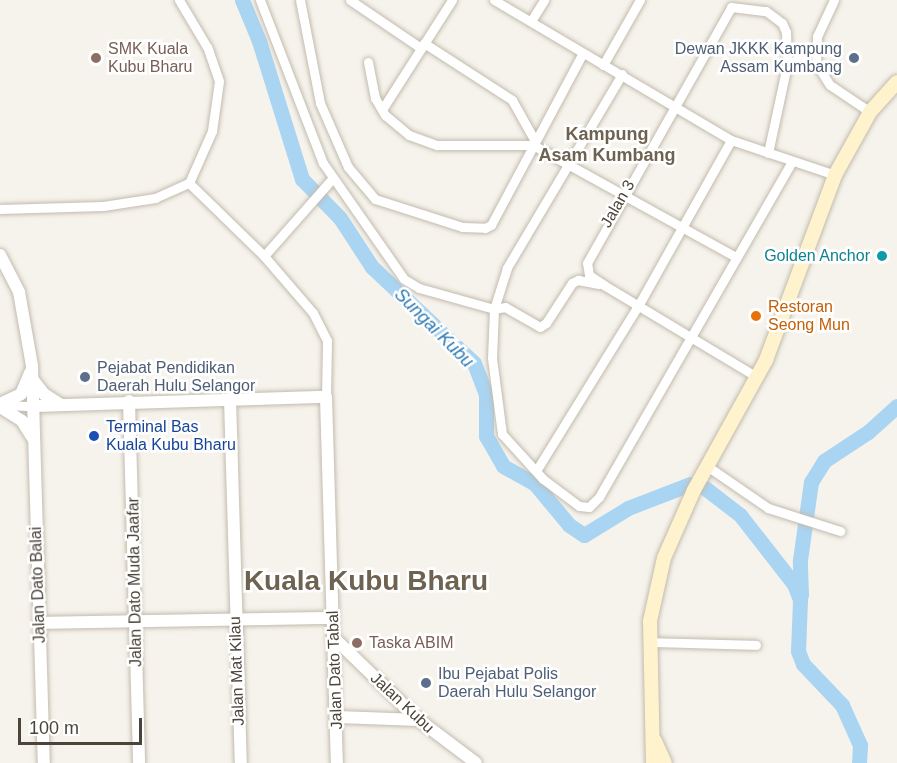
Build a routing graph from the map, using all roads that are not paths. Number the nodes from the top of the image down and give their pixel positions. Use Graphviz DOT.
graph roads {
  1 [pos="179,0"];
  2 [pos="260,0"];
  3 [pos="300,0"];
  4 [pos="350,0"];
  5 [pos="452,0"];
  6 [pos="494,0"];
  7 [pos="544,0"];
  8 [pos="640,0"];
  9 [pos="834,0"];
  10 [pos="531,21"];
  11 [pos="422,46"];
  12 [pos="814,50"];
  13 [pos="583,53"];
  14 [pos="368,62"];
  15 [pos="603,64"];
  16 [pos="787,65"];
  17 [pos="622,74"];
  18 [pos="897,82"];
  19 [pos="676,107"];
  20 [pos="383,108"];
  21 [pos="870,112"];
  22 [pos="731,140"];
  23 [pos="534,143"];
  24 [pos="768,153"];
  25 [pos="567,163"];
  26 [pos="791,163"];
  27 [pos="835,175"];
  28 [pos="332,179"];
  29 [pos="189,183"];
  30 [pos="624,192"];
  31 [pos="0,209"];
  32 [pos="682,226"];
  33 [pos="0,255"];
  34 [pos="264,256"];
  35 [pos="736,257"];
  36 [pos="604,285"];
  37 [pos="638,306"];
  38 [pos="494,309"];
  39 [pos="689,337"];
  40 [pos="32,373"];
  41 [pos="757,377"];
  42 [pos="326,397"];
  43 [pos="230,399"];
  44 [pos="129,402"];
  45 [pos="0,405"];
  46 [pos="58,405"];
  47 [pos="35,406"];
  48 [pos="35,437"];
  49 [pos="707,466"];
  50 [pos="536,471"];
  51 [pos="840,531"];
  52 [pos="235,618"];
  53 [pos="332,618"];
  54 [pos="136,621"];
  55 [pos="40,623"];
  56 [pos="333,638"];
  57 [pos="650,642"];
  58 [pos="756,645"];
  59 [pos="388,691"];
  60 [pos="337,717"];
  61 [pos="383,717"];
  62 [pos="362,718"];
  63 [pos="420,720"];
  64 [pos="652,734"];
  65 [pos="337,739"];
  66 [pos="44,763"];
  67 [pos="139,763"];
  68 [pos="242,763"];
  69 [pos="337,763"];
  70 [pos="476,763"];
  71 [pos="653,763"];
  72 [pos="665,763"];
  1 -- 29 [label="street"];
  2 -- 28 [label="street"];
  3 -- 23 [label="street"];
  4 -- 11 [label="street"];
  5 -- 11 [label="street"];
  6 -- 10 [label="street"];
  7 -- 10 [label="street"];
  8 -- 15 [label="street"];
  9 -- 12 [label="street"];
  10 -- 13 [label="street"];
  11 -- 20 [label="street"];
  11 -- 23 [label="street"];
  12 -- 16 [label="street"];
  12 -- 21 [label="street"];
  13 -- 15 [label="street"];
  13 -- 23 [label="street"];
  14 -- 20 [label="street"];
  15 -- 17 [label="street"];
  16 -- 19 [label="street, Jalan 3"];
  16 -- 24 [label="street, Jalan 3"];
  17 -- 19 [label="street"];
  17 -- 25 [label="street"];
  18 -- 21 [label="main road"];
  19 -- 22 [label="street"];
  19 -- 30 [label="street, Jalan 3"];
  20 -- 23 [label="street"];
  21 -- 27 [label="main road"];
  22 -- 24 [label="street"];
  22 -- 32 [label="street"];
  23 -- 25 [label="street"];
  24 -- 26 [label="street"];
  25 -- 30 [label="street"];
  25 -- 38 [label="street"];
  26 -- 27 [label="street"];
  26 -- 35 [label="street"];
  27 -- 41 [label="main road"];
  28 -- 34 [label="street"];
  28 -- 38 [label="street"];
  29 -- 31 [label="street"];
  29 -- 34 [label="street"];
  30 -- 32 [label="street"];
  30 -- 36 [label="street, Jalan 3"];
  32 -- 35 [label="street"];
  32 -- 37 [label="street"];
  33 -- 40 [label="street, Jalan Dato Balai"];
  34 -- 42 [label="street"];
  35 -- 39 [label="street"];
  36 -- 37 [label="street"];
  36 -- 38 [label="street"];
  37 -- 39 [label="street"];
  37 -- 50 [label="street"];
  38 -- 50 [label="street"];
  39 -- 41 [label="street"];
  39 -- 50 [label="street"];
  40 -- 45 [label="street"];
  40 -- 46 [label="street"];
  40 -- 47 [label="street, Jalan Dato Balai"];
  41 -- 49 [label="main road"];
  42 -- 43 [label="street"];
  42 -- 53 [label="street, Jalan Dato Tabal"];
  43 -- 44 [label="street"];
  43 -- 52 [label="street, Jalan Mat Kilau"];
  44 -- 46 [label="street"];
  44 -- 54 [label="street, Jalan Dato Muda Jaafar"];
  45 -- 47 [label="street"];
  45 -- 48 [label="street"];
  46 -- 47 [label="street"];
  46 -- 48 [label="street"];
  47 -- 48 [label="street, Jalan Dato Balai"];
  48 -- 55 [label="street, Jalan Dato Balai"];
  49 -- 51 [label="street"];
  49 -- 57 [label="main road"];
  52 -- 53 [label="street"];
  52 -- 54 [label="street"];
  52 -- 68 [label="street, Jalan Mat Kilau"];
  53 -- 56 [label="street, Jalan Dato Tabal"];
  54 -- 55 [label="street"];
  54 -- 67 [label="street, Jalan Dato Muda Jaafar"];
  55 -- 66 [label="street, Jalan Dato Balai"];
  56 -- 59 [label="street, Jalan Kubu"];
  56 -- 60 [label="street, Jalan Dato Tabal"];
  57 -- 58 [label="street"];
  57 -- 64 [label="main road"];
  59 -- 61 [label="street"];
  59 -- 63 [label="street, Jalan Kubu"];
  60 -- 62 [label="street"];
  60 -- 65 [label="street, Jalan Dato Tabal"];
  61 -- 62 [label="street"];
  61 -- 63 [label="street"];
  62 -- 65 [label="street"];
  63 -- 70 [label="street, Jalan Kubu"];
  64 -- 71 [label="main road"];
  64 -- 72 [label="main road"];
  65 -- 69 [label="street, Jalan Dato Tabal"];
}
